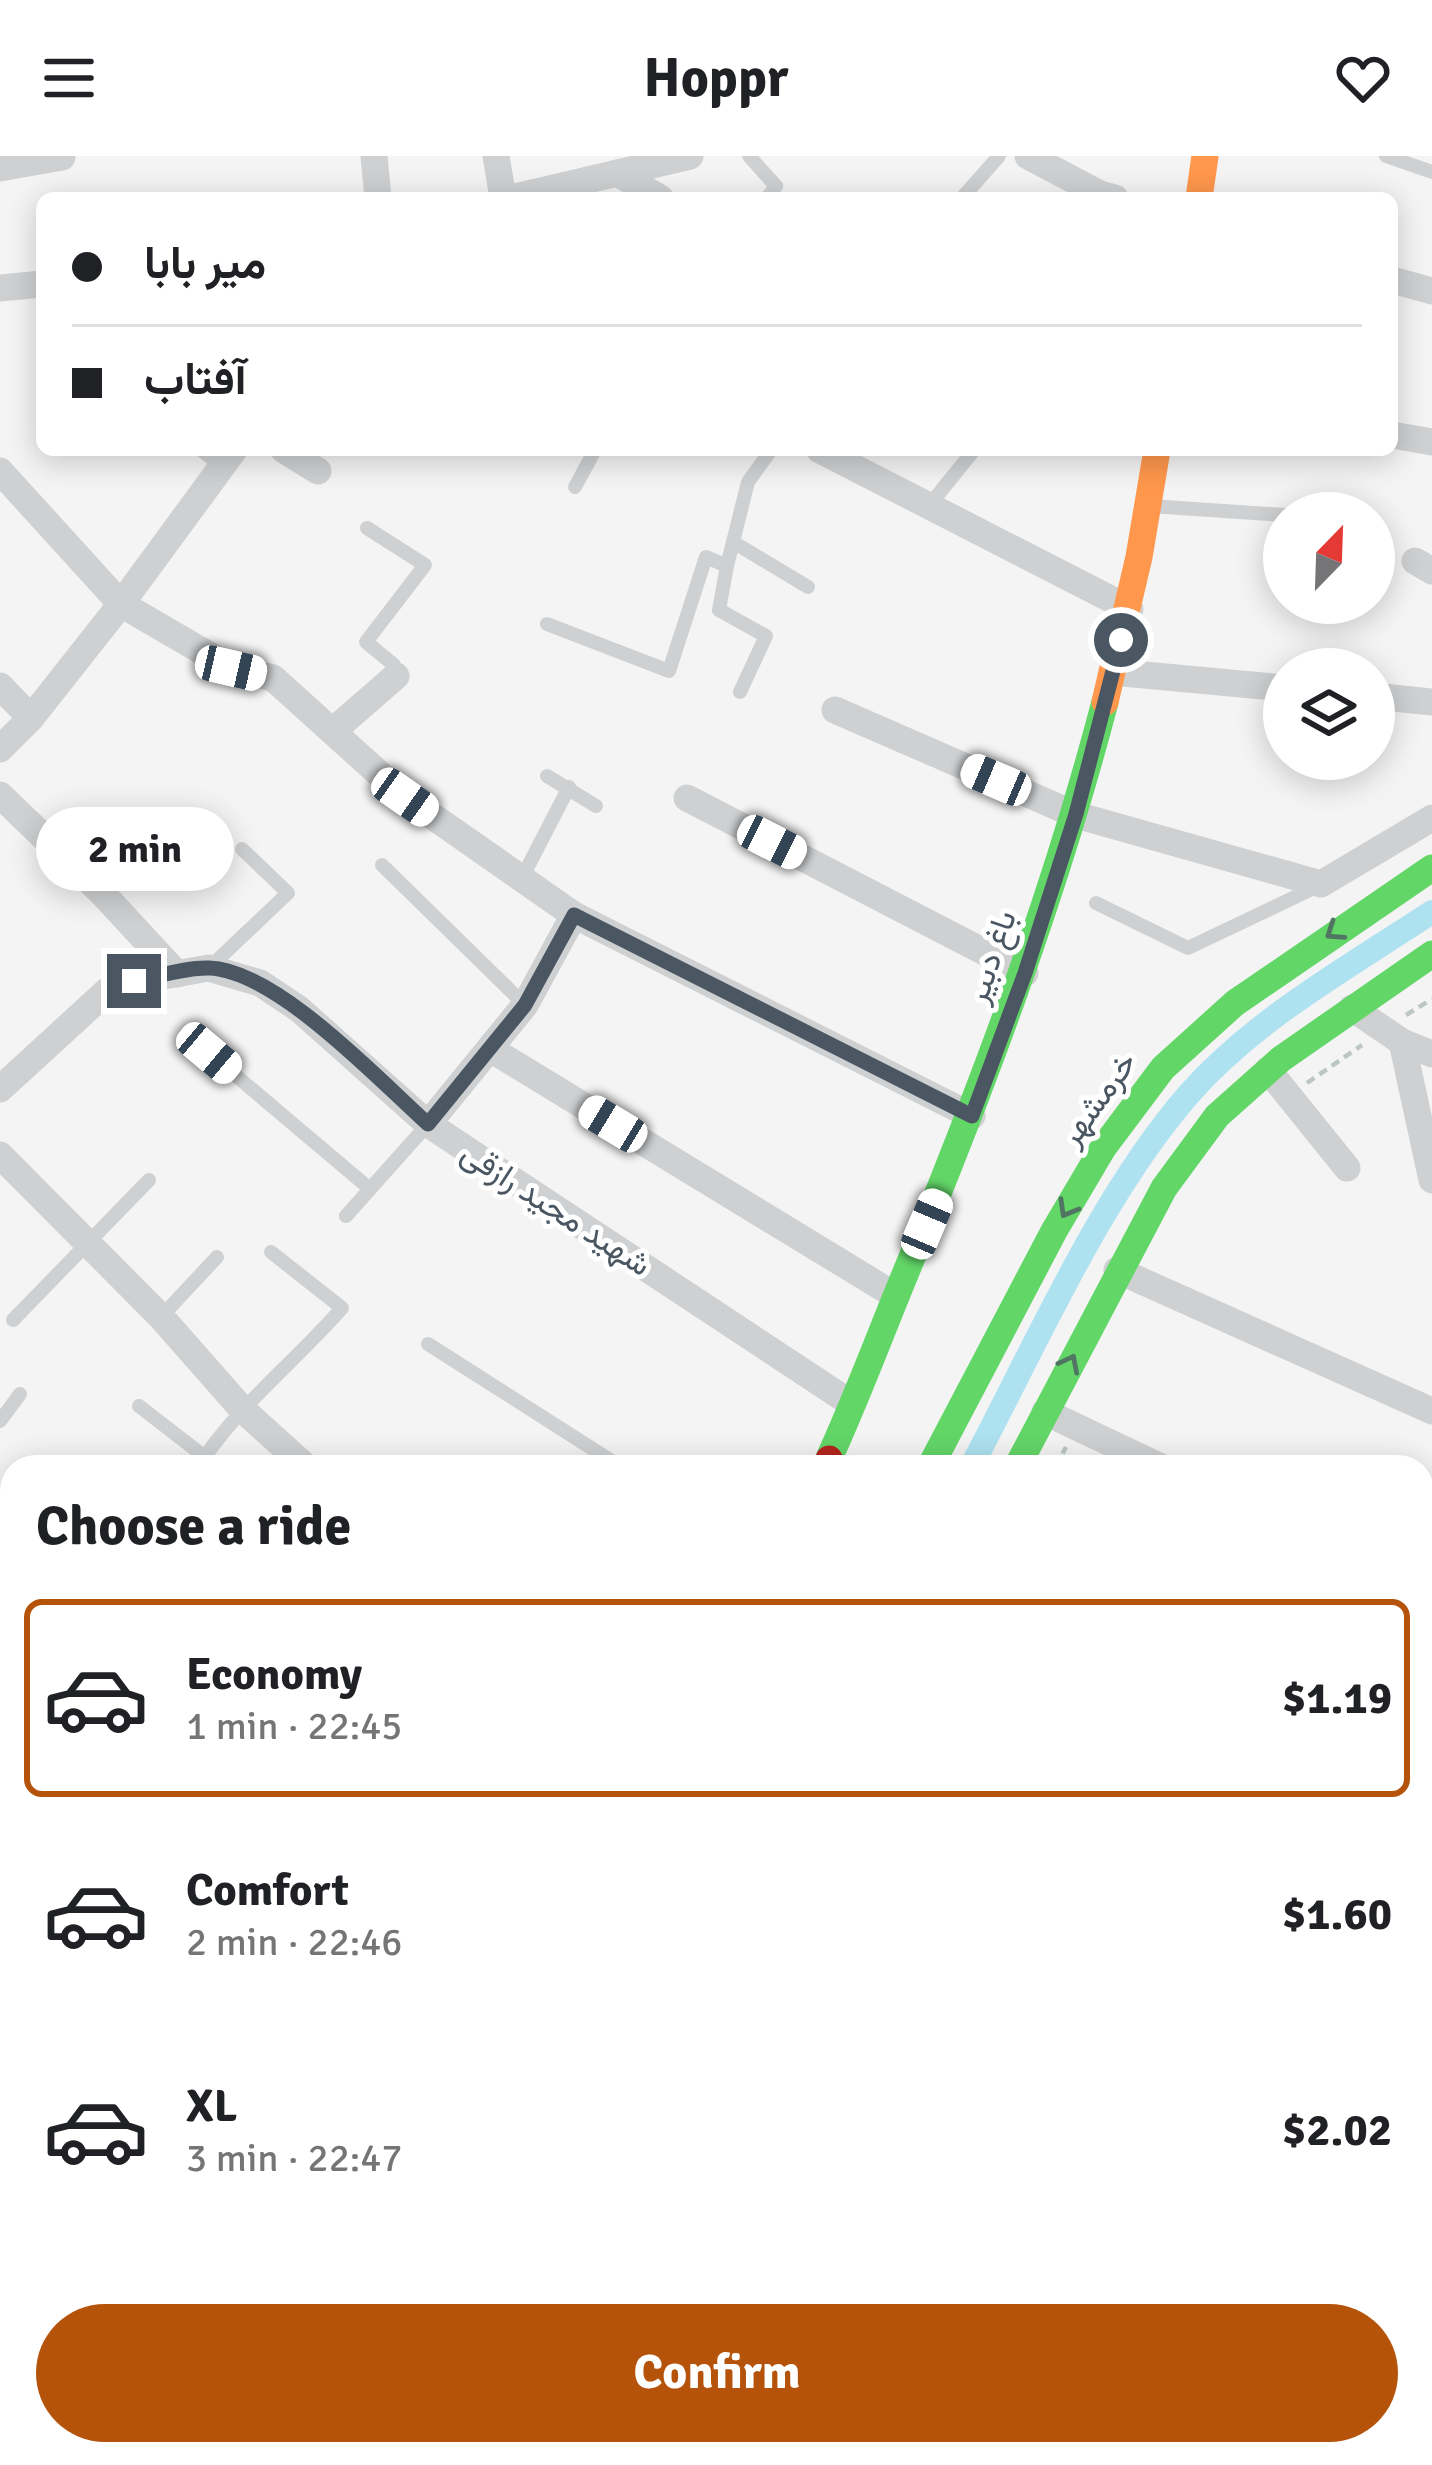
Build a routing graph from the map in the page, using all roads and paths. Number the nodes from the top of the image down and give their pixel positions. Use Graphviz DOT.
graph roads {
  1 [pos="374,156"];
  2 [pos="496,156"];
  3 [pos="690,156"];
  4 [pos="749,156"];
  5 [pos="999,156"];
  6 [pos="1028,156"];
  7 [pos="1386,156"];
  8 [pos="62,157"];
  9 [pos="1200,157"];
  10 [pos="631,166"];
  11 [pos="0,168"];
  12 [pos="1432,172"];
  13 [pos="377,192"];
  14 [pos="505,192"];
  15 [pos="530,192"];
  16 [pos="655,192"];
  17 [pos="772,192"];
  18 [pos="967,192"];
  19 [pos="1096,192"];
  20 [pos="1199,192"];
  21 [pos="1398,282"];
  22 [pos="36,285"];
  23 [pos="0,288"];
  24 [pos="1432,291"];
  25 [pos="1398,436"];
  26 [pos="1432,442"];
  27 [pos="220,456"];
  28 [pos="294,456"];
  29 [pos="592,456"];
  30 [pos="767,456"];
  31 [pos="831,456"];
  32 [pos="969,456"];
  33 [pos="1155,456"];
  34 [pos="0,471"];
  35 [pos="318,471"];
  36 [pos="575,487"];
  37 [pos="1150,506"];
  38 [pos="928,507"];
  39 [pos="1263,514"];
  40 [pos="367,528"];
  41 [pos="734,542"];
  42 [pos="728,566"];
  43 [pos="808,587"];
  44 [pos="121,604"];
  45 [pos="1130,609"];
  46 [pos="547,624"];
  47 [pos="1112,672"];
  48 [pos="397,676"];
  49 [pos="0,686"];
  50 [pos="1263,686"];
  51 [pos="740,692"];
  52 [pos="1395,698"];
  53 [pos="1432,702"];
  54 [pos="836,710"];
  55 [pos="31,718"];
  56 [pos="334,730"];
  57 [pos="0,749"];
  58 [pos="547,776"];
  59 [pos="569,787"];
  60 [pos="0,795"];
  61 [pos="687,798"];
  62 [pos="596,806"];
  63 [pos="1076,814"];
  64 [pos="1432,818"];
  65 [pos="242,849"];
  66 [pos="382,865"];
  67 [pos="1432,868"];
  68 [pos="522,878"];
  69 [pos="1322,884"];
  70 [pos="1096,904"];
  71 [pos="574,915"];
  72 [pos="1432,954"];
  73 [pos="209,968"];
  74 [pos="1025,973"];
  75 [pos="177,974"];
  76 [pos="1432,999"];
  77 [pos="525,1005"];
  78 [pos="1352,1008"];
  79 [pos="1393,1036"];
  80 [pos="492,1050"];
  81 [pos="209,1053"];
  82 [pos="1432,1054"];
  83 [pos="1268,1070"];
  84 [pos="0,1089"];
  85 [pos="1288,1096"];
  86 [pos="972,1116"];
  87 [pos="428,1124"];
  88 [pos="0,1156"];
  89 [pos="1347,1168"];
  90 [pos="149,1180"];
  91 [pos="1432,1180"];
  92 [pos="370,1189"];
  93 [pos="346,1216"];
  94 [pos="88,1243"];
  95 [pos="271,1252"];
  96 [pos="218,1257"];
  97 [pos="1117,1270"];
  98 [pos="896,1295"];
  99 [pos="161,1317"];
  100 [pos="14,1320"];
  101 [pos="428,1344"];
  102 [pos="20,1394"];
  103 [pos="852,1404"];
  104 [pos="139,1406"];
  105 [pos="242,1409"];
  106 [pos="1045,1412"];
  107 [pos="1432,1412"];
  108 [pos="0,1421"];
  109 [pos="1076,1426"];
  110 [pos="193,1455"];
  111 [pos="206,1455"];
  112 [pos="293,1455"];
  113 [pos="602,1455"];
  114 [pos="832,1455"];
  115 [pos="935,1455"];
  116 [pos="1023,1455"];
  117 [pos="1062,1455"];
  118 [pos="1136,1455"];
  1 -- 13 [label="street"];
  2 -- 14 [label="street"];
  3 -- 10 [label="street"];
  4 -- 17 [label="lane"];
  5 -- 18 [label="lane"];
  6 -- 19 [label="street"];
  7 -- 12 [label="lane"];
  8 -- 11 [label="street"];
  9 -- 20 [label="main road"];
  10 -- 15 [label="street"];
  10 -- 16 [label="street"];
  21 -- 24 [label="street"];
  22 -- 23 [label="street"];
  25 -- 26 [label="street"];
  27 -- 44 [label="street"];
  28 -- 35 [label="street"];
  29 -- 36 [label="lane"];
  30 -- 41 [label="lane"];
  31 -- 38 [label="street"];
  32 -- 38 [label="lane"];
  33 -- 37 [label="main road, باغ دبیر"];
  34 -- 44 [label="street"];
  37 -- 39 [label="lane"];
  37 -- 45 [label="main road, باغ دبیر"];
  38 -- 45 [label="street"];
  40 -- 48 [label="lane"];
  41 -- 42 [label="lane"];
  41 -- 43 [label="lane"];
  42 -- 46 [label="lane"];
  42 -- 51 [label="lane"];
  44 -- 55 [label="street"];
  44 -- 56 [label="street"];
  45 -- 47 [label="main road, باغ دبیر"];
  47 -- 50 [label="street"];
  47 -- 63 [label="main road, باغ دبیر"];
  48 -- 56 [label="street"];
  49 -- 55 [label="street"];
  52 -- 53 [label="street"];
  54 -- 63 [label="street"];
  55 -- 57 [label="street"];
  56 -- 68 [label="street"];
  58 -- 59 [label="lane"];
  59 -- 62 [label="lane"];
  59 -- 68 [label="lane"];
  60 -- 75 [label="street"];
  61 -- 74 [label="street"];
  63 -- 69 [label="street"];
  63 -- 74 [label="main road, باغ دبیر"];
  64 -- 69 [label="street"];
  65 -- 73 [label="lane"];
  66 -- 77 [label="lane"];
  67 -- 115 [label="main road, خرمشهر, one-way"];
  68 -- 71 [label="street"];
  69 -- 70 [label="lane"];
  71 -- 77 [label="street"];
  71 -- 86 [label="street"];
  72 -- 78 [label="main road"];
  73 -- 75 [label="street"];
  73 -- 87 [label="street, شهید مجید رازقی"];
  74 -- 86 [label="main road, باغ دبیر"];
  75 -- 84 [label="street"];
  76 -- 79 [label="path"];
  77 -- 80 [label="street"];
  78 -- 79 [label="street"];
  78 -- 83 [label="main road"];
  79 -- 82 [label="street"];
  79 -- 85 [label="path"];
  79 -- 91 [label="street"];
  80 -- 87 [label="street"];
  80 -- 98 [label="street"];
  81 -- 92 [label="lane"];
  83 -- 85 [label="street"];
  83 -- 97 [label="main road"];
  85 -- 89 [label="street"];
  86 -- 98 [label="main road, باغ دبیر"];
  87 -- 92 [label="lane"];
  87 -- 103 [label="street, شهید مجید رازقی"];
  88 -- 94 [label="street"];
  90 -- 94 [label="lane"];
  92 -- 93 [label="lane"];
  94 -- 99 [label="street"];
  94 -- 100 [label="lane"];
  95 -- 105 [label="lane"];
  96 -- 99 [label="lane"];
  106 -- 97 [label="main road, one-way"];
  97 -- 107 [label="street"];
  98 -- 103 [label="main road, باغ دبیر"];
  99 -- 105 [label="street"];
  101 -- 113 [label="lane"];
  102 -- 108 [label="lane"];
  103 -- 114 [label="main road, باغ دبیر"];
  104 -- 110 [label="lane"];
  105 -- 111 [label="lane"];
  105 -- 112 [label="street"];
  106 -- 109 [label="street"];
  106 -- 116 [label="main road"];
  109 -- 117 [label="path"];
  109 -- 118 [label="street"];
}
